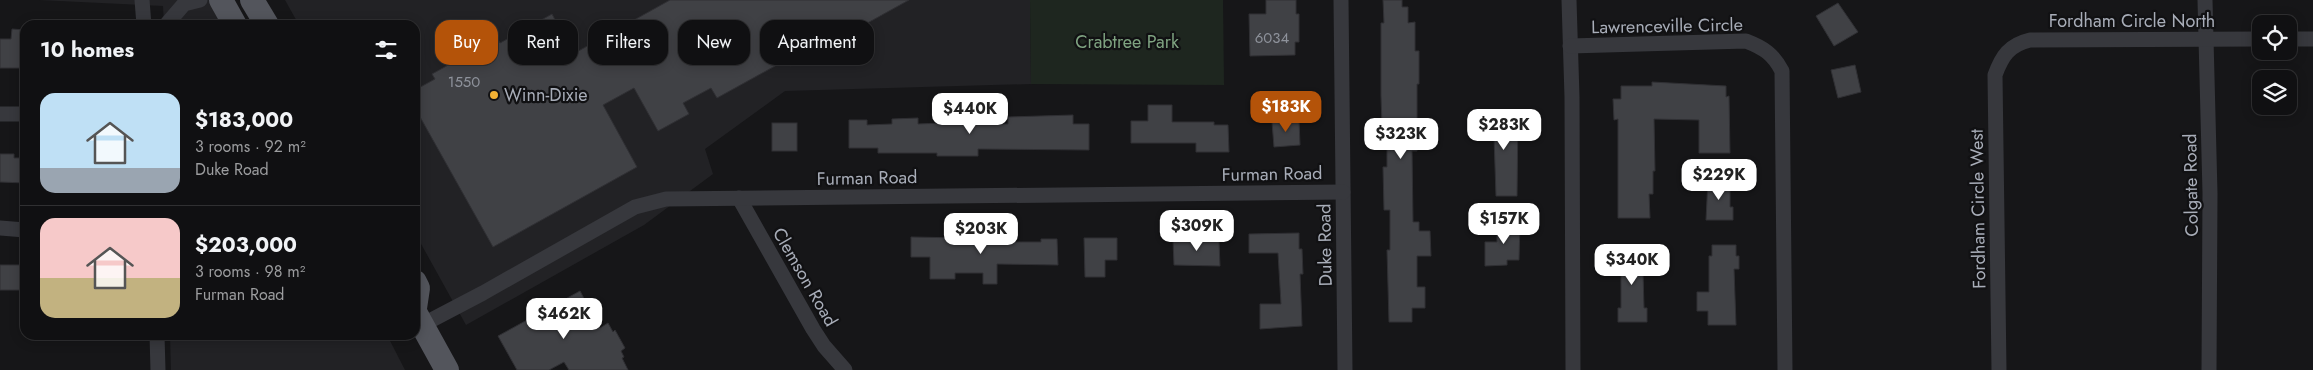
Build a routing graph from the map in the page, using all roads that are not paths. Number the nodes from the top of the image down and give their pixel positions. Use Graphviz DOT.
graph roads {
  1 [pos="142,0"];
  2 [pos="200,0"];
  3 [pos="221,0"];
  4 [pos="252,0"];
  5 [pos="1341,0"];
  6 [pos="1569,0"];
  7 [pos="2205,0"];
  8 [pos="144,20"];
  9 [pos="170,20"];
  10 [pos="232,20"];
  11 [pos="264,20"];
  12 [pos="2207,39"];
  13 [pos="2252,39"];
  14 [pos="2297,39"];
  15 [pos="2313,39"];
  16 [pos="1570,46"];
  17 [pos="2007,51"];
  18 [pos="0,114"];
  19 [pos="20,114"];
  20 [pos="1343,192"];
  21 [pos="739,198"];
  22 [pos="0,228"];
  23 [pos="20,230"];
  24 [pos="420,314"];
  25 [pos="420,319"];
  26 [pos="157,340"];
  27 [pos="158,370"];
  28 [pos="447,370"];
  29 [pos="846,370"];
  30 [pos="1344,370"];
  31 [pos="1573,370"];
  32 [pos="1785,370"];
  33 [pos="1999,370"];
  34 [pos="2209,370"];
  1 -- 8 [label="street"];
  2 -- 9 [label="street"];
  3 -- 10 [label="main road"];
  4 -- 11 [label="main road"];
  5 -- 20 [label="street, Duke Road"];
  6 -- 16 [label="street"];
  7 -- 12 [label="street, Colgate Road"];
  12 -- 13 [label="street, Fordham Circle North"];
  12 -- 17 [label="street, Fordham Circle North"];
  12 -- 34 [label="street, Colgate Road"];
  14 -- 15 [label="street"];
  16 -- 31 [label="street"];
  16 -- 32 [label="street, Lawrenceville Circle"];
  17 -- 33 [label="street, Fordham Circle West"];
  18 -- 19 [label="street"];
  20 -- 21 [label="street, Furman Road"];
  20 -- 30 [label="street, Duke Road"];
  21 -- 24 [label="street, Furman Road"];
  21 -- 29 [label="street, Clemson Road"];
  22 -- 23 [label="street"];
  25 -- 28 [label="main road"];
  26 -- 27 [label="street"];
}
